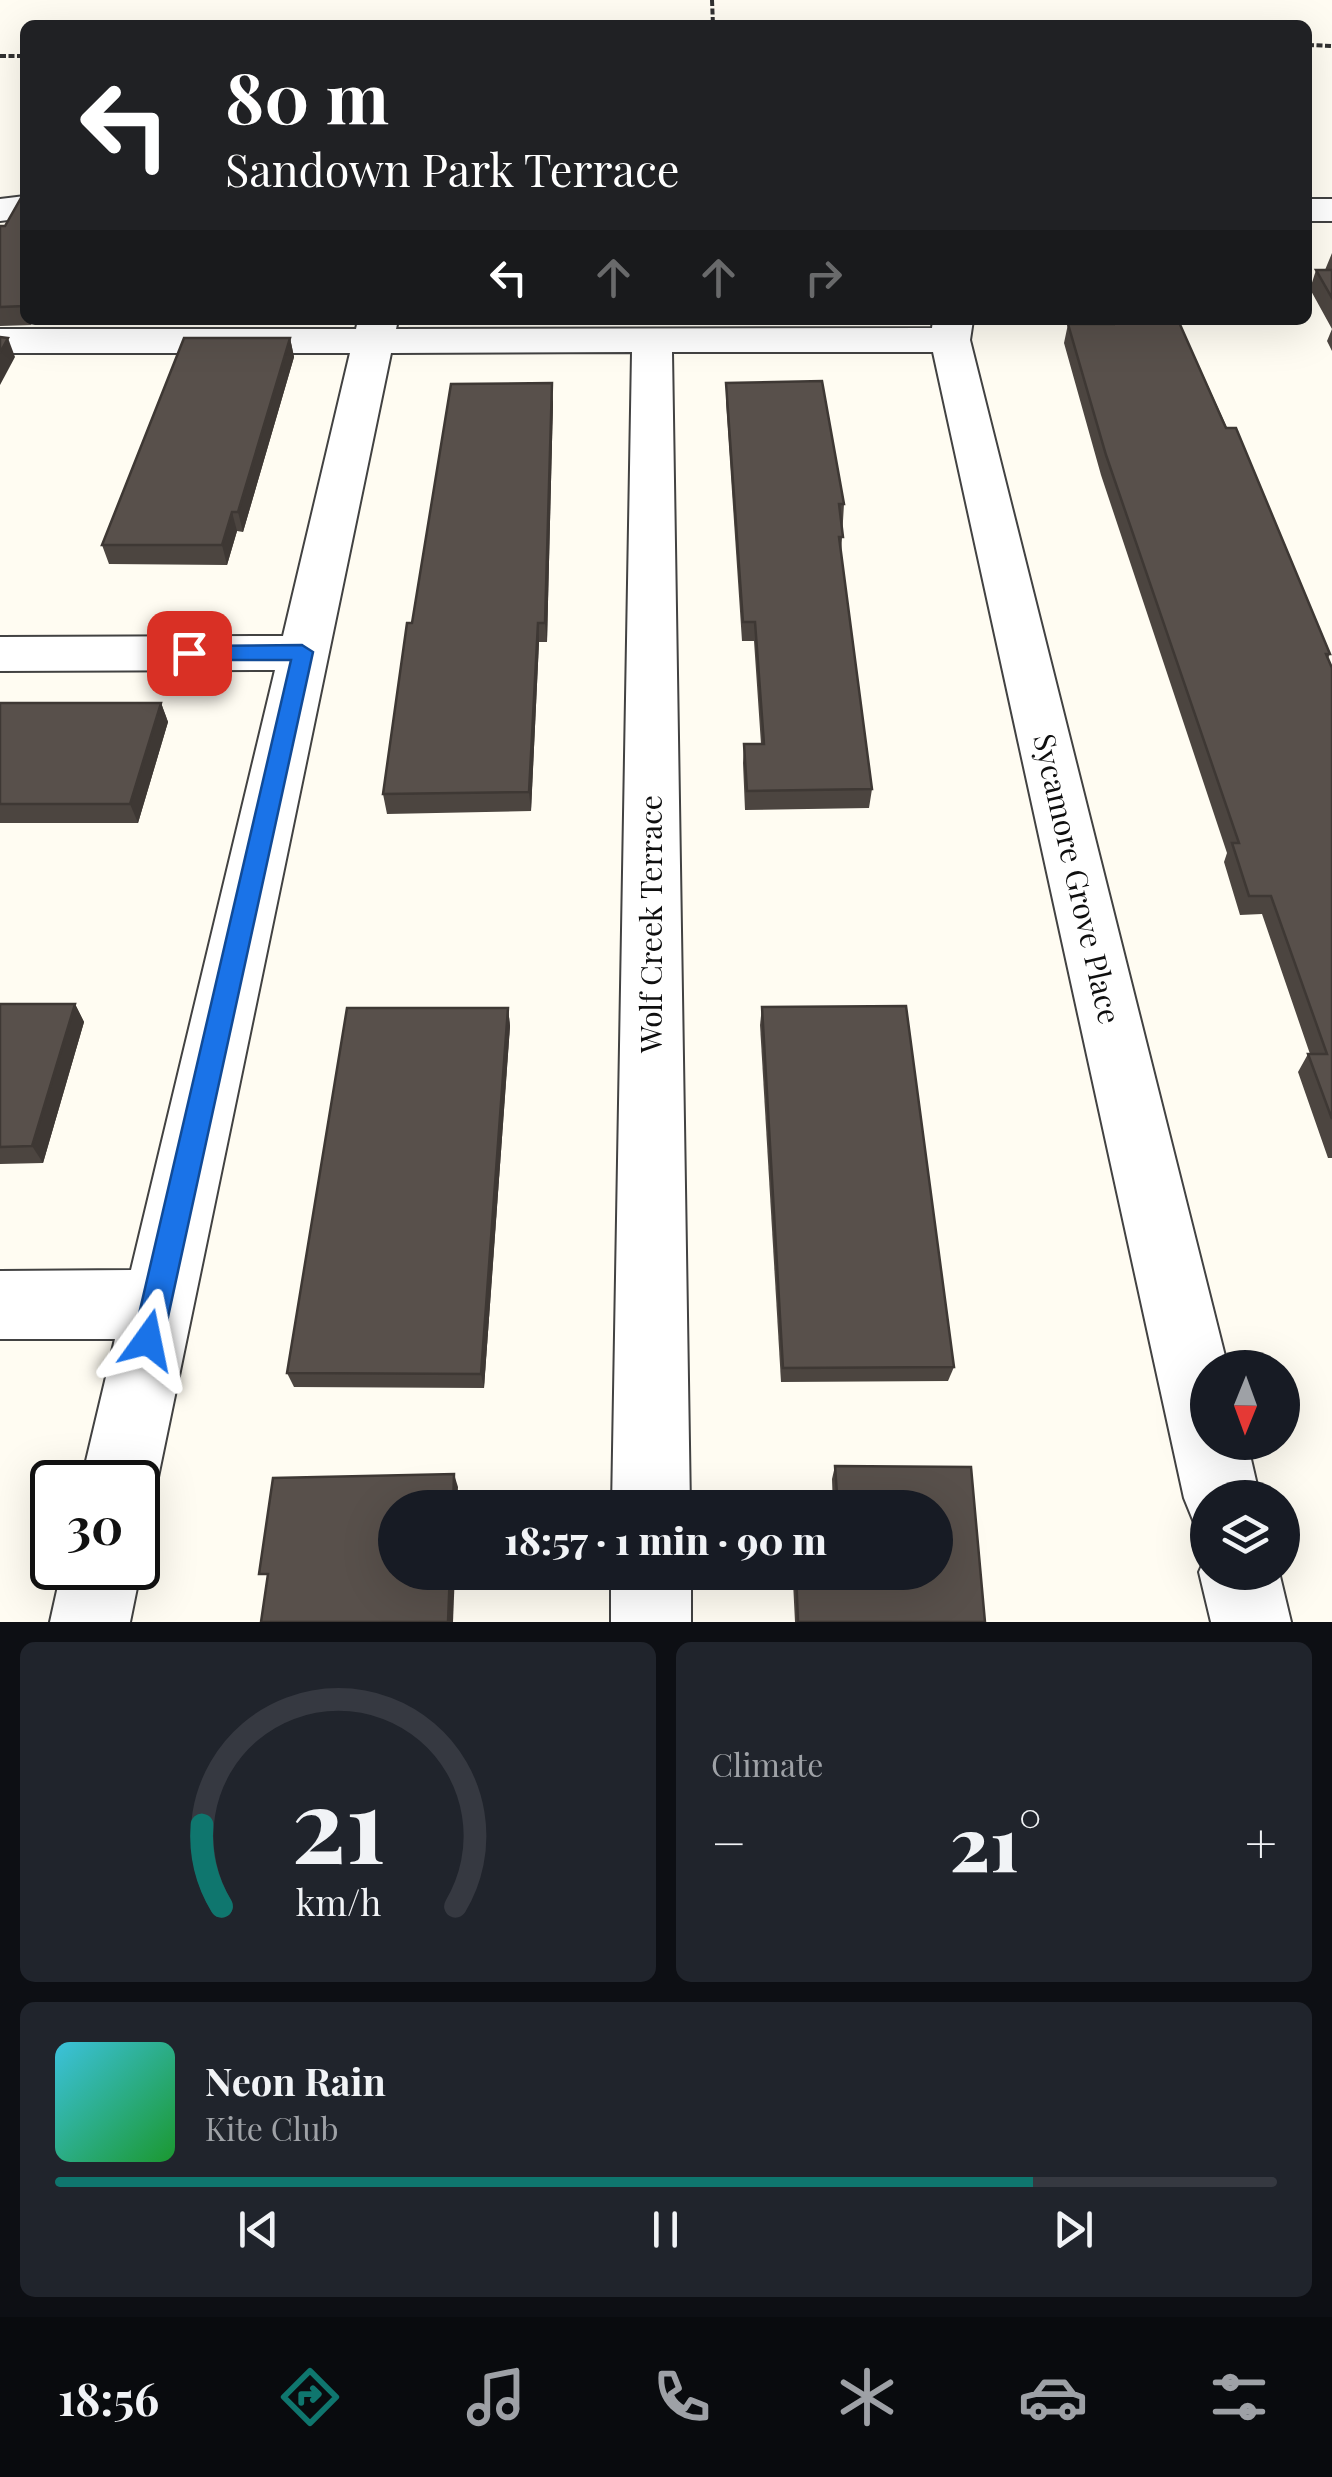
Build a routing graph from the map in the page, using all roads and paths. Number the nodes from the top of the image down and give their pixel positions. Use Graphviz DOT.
graph roads {
  1 [pos="376,330"];
  2 [pos="952,330"];
  3 [pos="0,342"];
  4 [pos="652,342"];
  5 [pos="302,652"];
  6 [pos="0,654"];
  7 [pos="0,1304"];
  8 [pos="155,1304"];
  9 [pos="1190,1362"];
  10 [pos="123,1460"];
  11 [pos="652,1490"];
  12 [pos="97,1590"];
  13 [pos="651,1590"];
  14 [pos="1243,1590"];
  15 [pos="90,1622"];
  16 [pos="651,1622"];
  17 [pos="1251,1622"];
  1 -- 3 [label="street"];
  1 -- 4 [label="street"];
  1 -- 5 [label="street"];
  2 -- 4 [label="street"];
  2 -- 9 [label="street, Sycamore Grove Place"];
  4 -- 11 [label="street, Wolf Creek Terrace"];
  5 -- 6 [label="street"];
  5 -- 8 [label="street"];
  7 -- 8 [label="street"];
  8 -- 10 [label="street"];
  12 -- 15 [label="street"];
  13 -- 16 [label="street"];
  14 -- 17 [label="street"];
}
